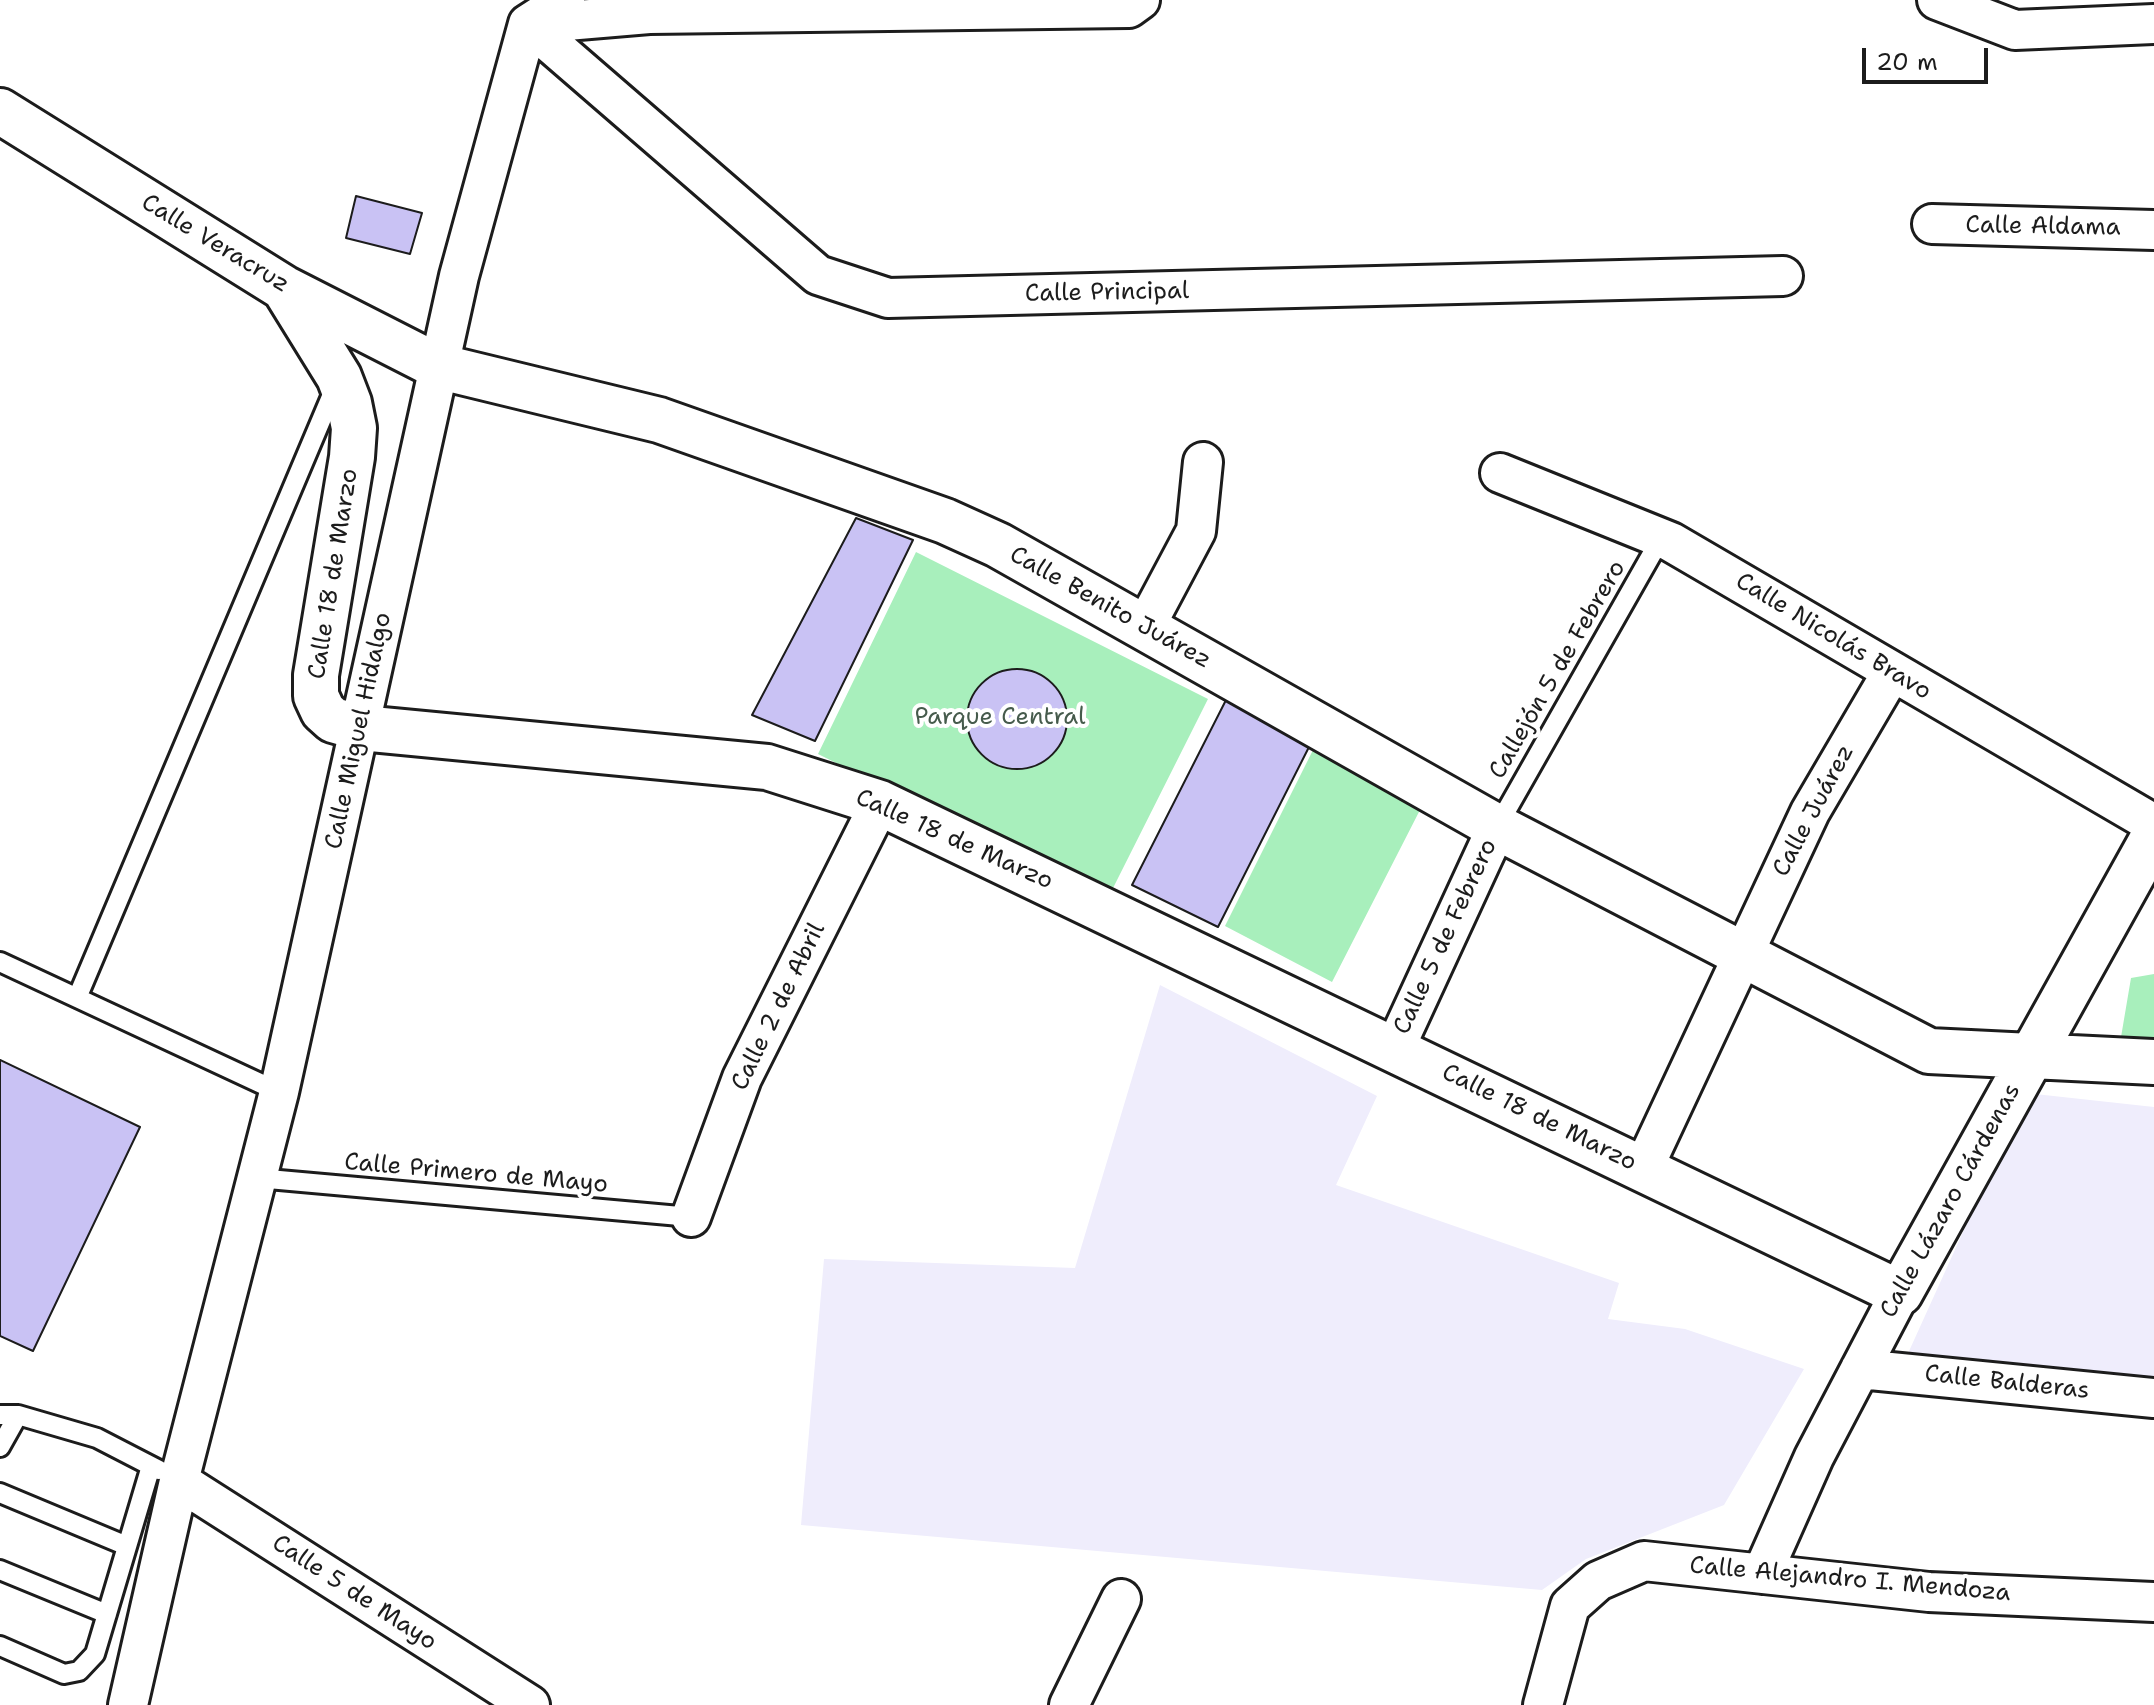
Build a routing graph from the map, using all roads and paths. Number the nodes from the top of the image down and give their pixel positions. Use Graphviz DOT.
graph roads {
  1 [pos="565,0"];
  2 [pos="1140,0"];
  3 [pos="1937,0"];
  4 [pos="528,24"];
  5 [pos="2154,24"];
  6 [pos="0,111"];
  7 [pos="1932,224"];
  8 [pos="2154,230"];
  9 [pos="1783,276"];
  10 [pos="284,288"];
  11 [pos="437,366"];
  12 [pos="339,377"];
  13 [pos="1203,462"];
  14 [pos="1500,473"];
  15 [pos="1661,538"];
  16 [pos="1145,627"];
  17 [pos="1892,672"];
  18 [pos="361,728"];
  19 [pos="880,803"];
  20 [pos="2154,824"];
  21 [pos="1497,827"];
  22 [pos="2154,836"];
  23 [pos="1741,952"];
  24 [pos="0,962"];
  25 [pos="77,998"];
  26 [pos="1395,1048"];
  27 [pos="2029,1058"];
  28 [pos="2154,1062"];
  29 [pos="279,1092"];
  30 [pos="1643,1169"];
  31 [pos="257,1178"];
  32 [pos="691,1217"];
  33 [pos="1900,1293"];
  34 [pos="1860,1369"];
  35 [pos="2154,1398"];
  36 [pos="9,1415"];
  37 [pos="0,1447"];
  38 [pos="165,1474"];
  39 [pos="0,1493"];
  40 [pos="127,1546"];
  41 [pos="0,1570"];
  42 [pos="1762,1574"];
  43 [pos="1121,1599"];
  44 [pos="2154,1602"];
  45 [pos="107,1614"];
  46 [pos="0,1646"];
  47 [pos="128,1705"];
  48 [pos="530,1705"];
  49 [pos="1069,1705"];
  50 [pos="1543,1705"];
  1 -- 4 [label="street"];
  2 -- 4 [label="street"];
  3 -- 5 [label="street"];
  4 -- 9 [label="street, Calle Principal"];
  4 -- 11 [label="street, Calle Miguel Hidalgo"];
  6 -- 10 [label="main road, Calle Veracruz"];
  7 -- 8 [label="street, Calle Aldama"];
  10 -- 11 [label="main road, Calle Veracruz"];
  10 -- 12 [label="main road, Calle 18 de Marzo"];
  11 -- 16 [label="main road, Calle Benito Juárez"];
  11 -- 18 [label="street, Calle Miguel Hidalgo"];
  12 -- 18 [label="main road, Calle 18 de Marzo"];
  12 -- 25 [label="lane"];
  13 -- 16 [label="street"];
  14 -- 15 [label="street, Calle Nicolás Bravo"];
  15 -- 17 [label="street, Calle Nicolás Bravo"];
  15 -- 21 [label="lane, Callejón 5 de Febrero"];
  16 -- 21 [label="main road, Calle Benito Juárez"];
  17 -- 20 [label="street, Calle Nicolás Bravo"];
  17 -- 23 [label="street, Calle Juárez"];
  18 -- 19 [label="main road, Calle 18 de Marzo"];
  18 -- 29 [label="street, Calle Miguel Hidalgo"];
  19 -- 26 [label="main road, Calle 18 de Marzo"];
  19 -- 32 [label="street, Calle 2 de Abril"];
  21 -- 23 [label="main road, Calle Benito Juárez"];
  21 -- 26 [label="street, Calle 5 de Febrero"];
  22 -- 27 [label="main road, Calle Lázaro Cárdenas"];
  23 -- 27 [label="main road, Calle Benito Juárez"];
  23 -- 30 [label="street"];
  24 -- 25 [label="lane"];
  25 -- 29 [label="lane"];
  26 -- 30 [label="main road, Calle 18 de Marzo"];
  27 -- 28 [label="main road, Calle Benito Juárez"];
  27 -- 33 [label="main road, Calle Lázaro Cárdenas"];
  29 -- 31 [label="street, Calle Miguel Hidalgo"];
  30 -- 33 [label="main road, Calle 18 de Marzo"];
  31 -- 32 [label="lane, Calle Primero de Mayo"];
  31 -- 38 [label="street, Calle Miguel Hidalgo"];
  33 -- 34 [label="street, Calle Lázaro Cárdenas"];
  34 -- 35 [label="street, Calle Balderas"];
  34 -- 42 [label="street, Calle Lázaro Cárdenas"];
  36 -- 37 [label="lane"];
  36 -- 38 [label="lane"];
  38 -- 40 [label="lane"];
  38 -- 47 [label="street, Calle Miguel Hidalgo"];
  38 -- 48 [label="street, Calle 5 de Mayo"];
  39 -- 40 [label="lane"];
  40 -- 45 [label="lane"];
  41 -- 45 [label="lane"];
  42 -- 44 [label="street, Calle Alejandro I. Mendoza"];
  42 -- 50 [label="street, Calle Alejandro I. Mendoza"];
  43 -- 49 [label="street"];
  45 -- 46 [label="lane"];
}
